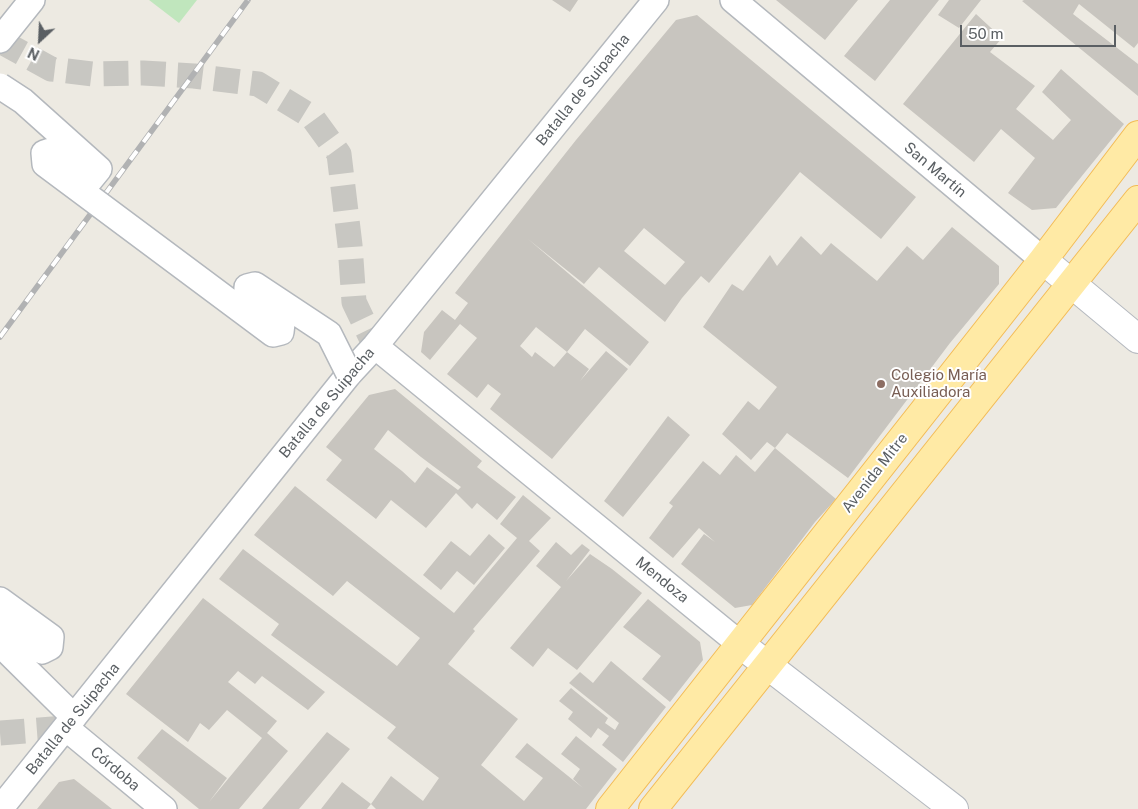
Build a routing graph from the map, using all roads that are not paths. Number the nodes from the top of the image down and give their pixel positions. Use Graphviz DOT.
graph roads {
  1 [pos="32,0"];
  2 [pos="656,0"];
  3 [pos="733,0"];
  4 [pos="0,40"];
  5 [pos="0,86"];
  6 [pos="1138,135"];
  7 [pos="1138,200"];
  8 [pos="1043,260"];
  9 [pos="1072,284"];
  10 [pos="1138,339"];
  11 [pos="375,346"];
  12 [pos="349,374"];
  13 [pos="0,600"];
  14 [pos="0,624"];
  15 [pos="0,644"];
  16 [pos="740,644"];
  17 [pos="766,665"];
  18 [pos="70,722"];
  19 [pos="0,809"];
  20 [pos="164,809"];
  21 [pos="610,809"];
  22 [pos="653,809"];
  23 [pos="954,809"];
  1 -- 4 [label="street"];
  2 -- 11 [label="street, Batalla de Suipacha"];
  3 -- 8 [label="street, San Martín"];
  5 -- 12 [label="street, bridge"];
  6 -- 8 [label="main road, Avenida Mitre"];
  7 -- 9 [label="main road"];
  8 -- 9 [label="street, San Martín"];
  8 -- 16 [label="main road, Avenida Mitre"];
  9 -- 10 [label="street, San Martín"];
  9 -- 17 [label="main road"];
  11 -- 12 [label="street, Batalla de Suipacha"];
  11 -- 16 [label="street, Mendoza"];
  12 -- 18 [label="street, Batalla de Suipacha"];
  13 -- 14 [label="street"];
  15 -- 18 [label="street, Córdoba"];
  16 -- 17 [label="street, Mendoza"];
  16 -- 21 [label="main road, Avenida Mitre"];
  17 -- 22 [label="main road"];
  17 -- 23 [label="street, Mendoza"];
  18 -- 19 [label="street, Batalla de Suipacha"];
  18 -- 20 [label="street, Córdoba"];
}
